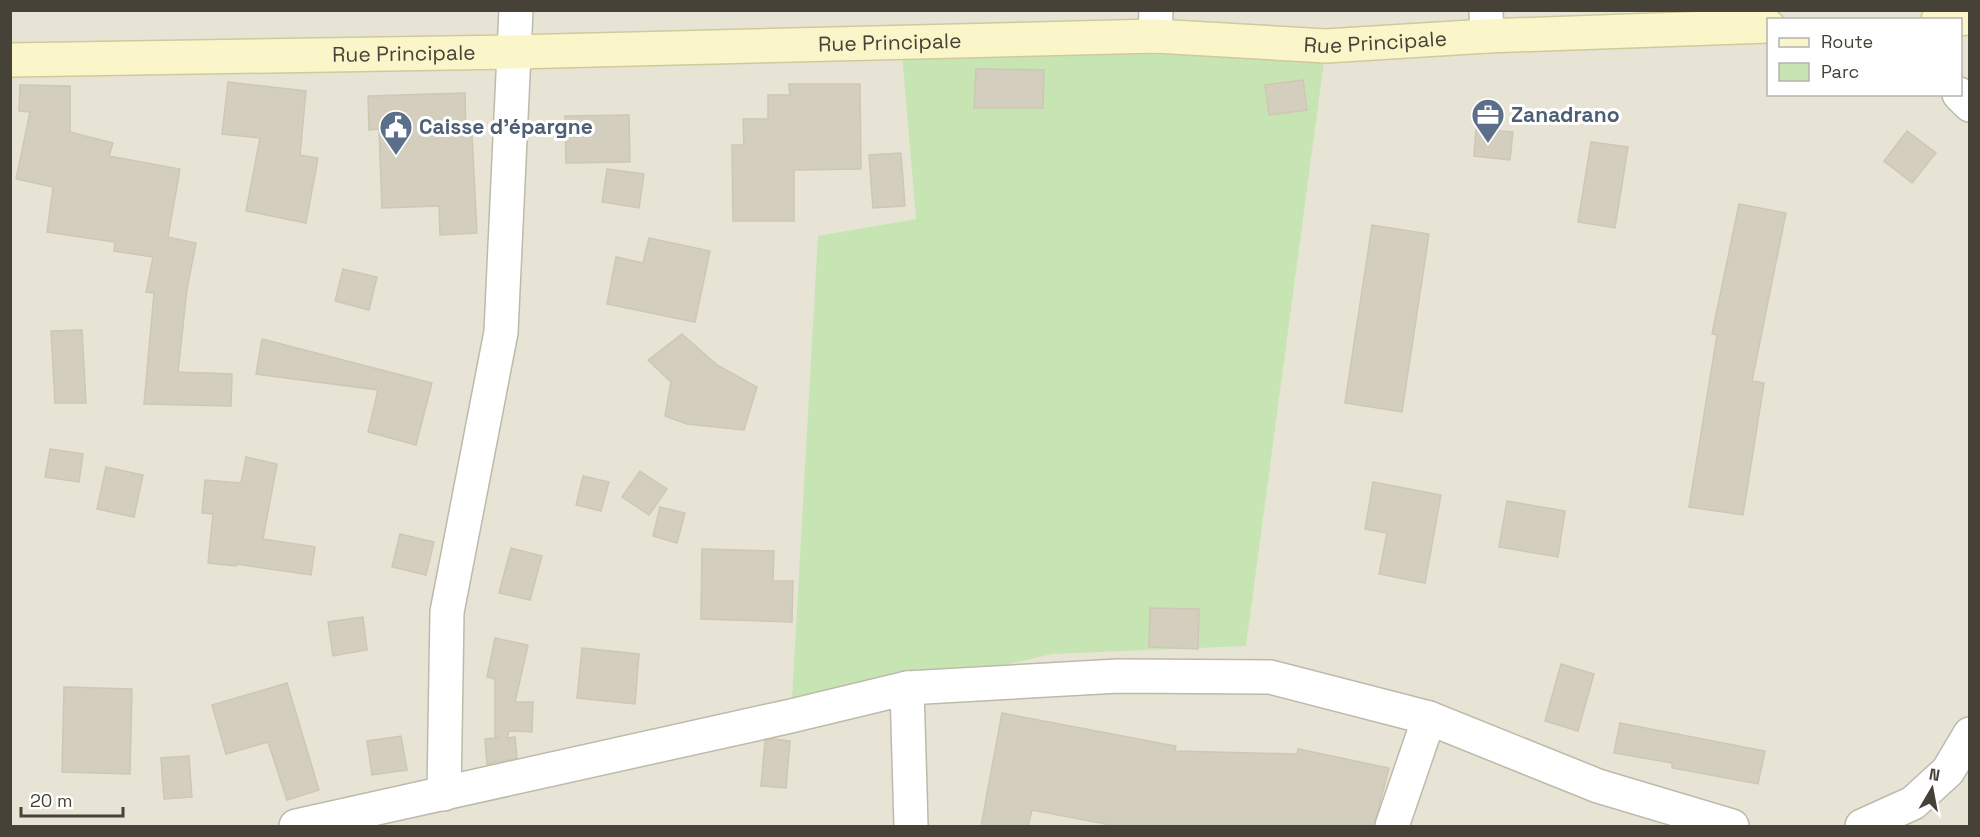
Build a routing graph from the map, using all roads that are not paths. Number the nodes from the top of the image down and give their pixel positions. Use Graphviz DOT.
graph roads {
  1 [pos="516,10"];
  2 [pos="1155,23"];
  3 [pos="1487,23"];
  4 [pos="1767,26"];
  5 [pos="514,52"];
  6 [pos="10,60"];
  7 [pos="907,688"];
  8 [pos="1429,718"];
  9 [pos="1970,734"];
  10 [pos="444,794"];
  11 [pos="296,826"];
  12 [pos="911,826"];
  13 [pos="1392,826"];
  14 [pos="1732,826"];
  15 [pos="1862,826"];
  1 -- 5 [label="street"];
  2 -- 3 [label="main road, Rue Principale"];
  2 -- 5 [label="main road, Rue Principale"];
  3 -- 4 [label="main road, Rue Principale"];
  5 -- 6 [label="main road, Rue Principale"];
  5 -- 10 [label="street"];
  7 -- 8 [label="street"];
  7 -- 10 [label="street"];
  7 -- 12 [label="street"];
  8 -- 13 [label="street"];
  8 -- 14 [label="street"];
  9 -- 15 [label="street"];
  10 -- 11 [label="street"];
}
